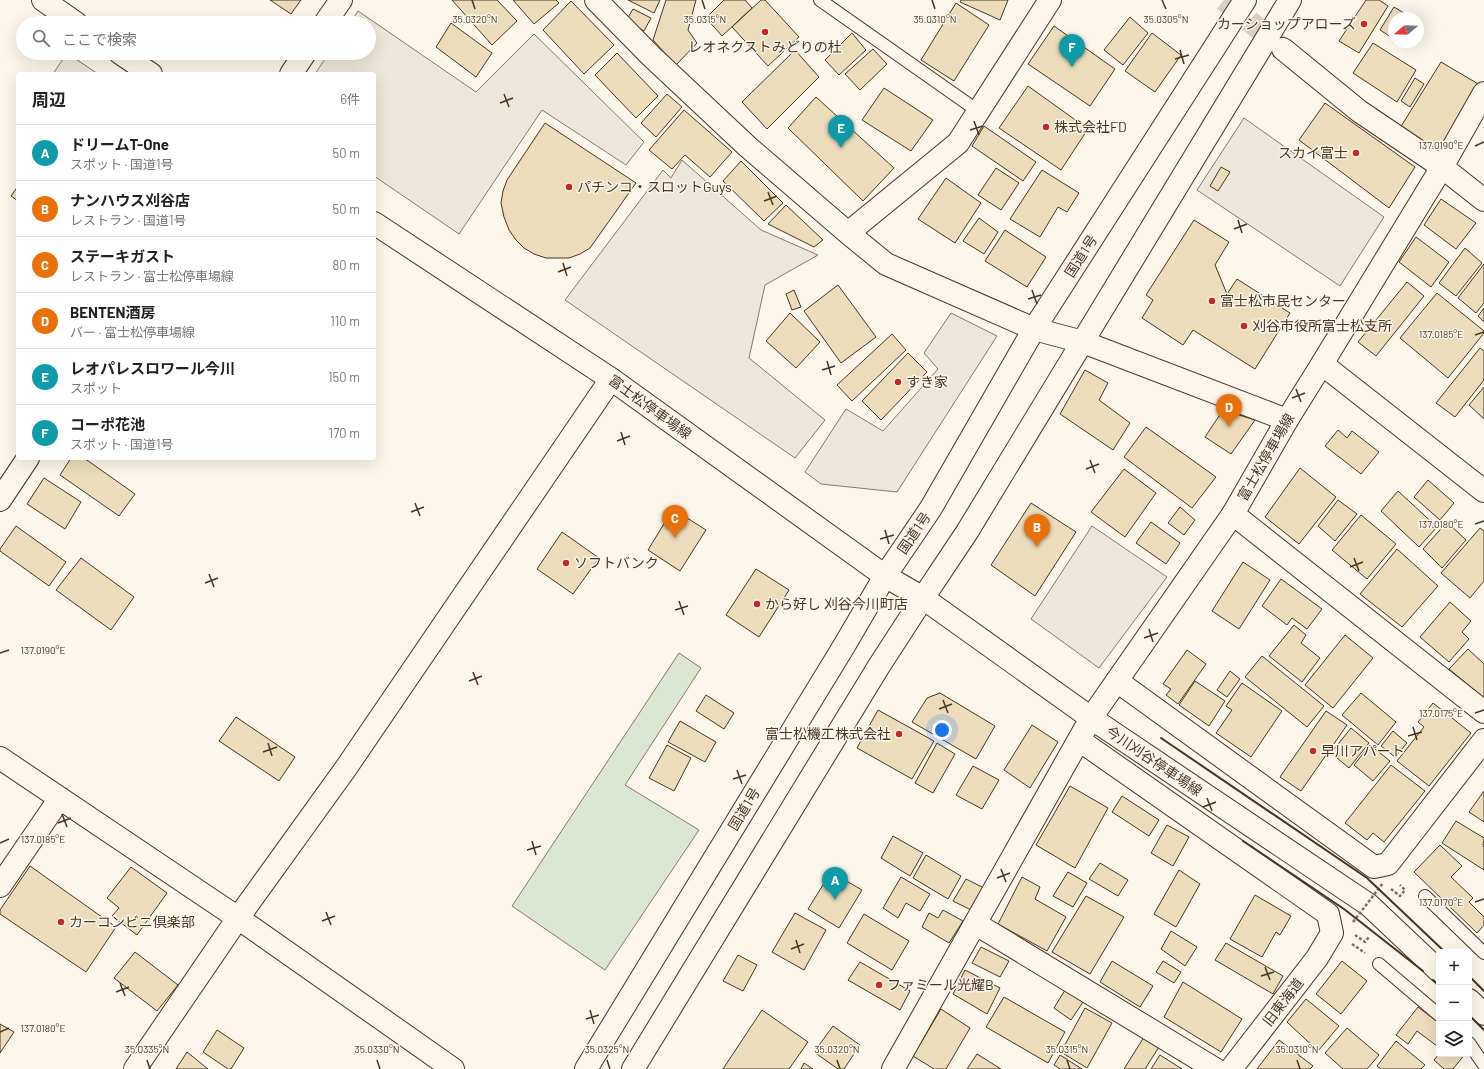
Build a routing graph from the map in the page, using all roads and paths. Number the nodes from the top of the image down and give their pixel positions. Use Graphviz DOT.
graph roads {
  1 [pos="43,0"];
  2 [pos="341,0"];
  3 [pos="596,0"];
  4 [pos="820,0"];
  5 [pos="1050,0"];
  6 [pos="1245,0"];
  7 [pos="1290,0"];
  8 [pos="66,16"];
  9 [pos="330,16"];
  10 [pos="1283,49"];
  11 [pos="130,60"];
  12 [pos="300,60"];
  13 [pos="148,72"];
  14 [pos="292,72"];
  15 [pos="1484,93"];
  16 [pos="978,111"];
  17 [pos="1442,167"];
  18 [pos="1484,200"];
  19 [pos="376,224"];
  20 [pos="848,233"];
  21 [pos="1034,329"];
  22 [pos="1083,342"];
  23 [pos="1322,364"];
  24 [pos="611,378"];
  25 [pos="1287,420"];
  26 [pos="27,460"];
  27 [pos="1484,491"];
  28 [pos="0,500"];
  29 [pos="1233,514"];
  30 [pos="885,576"];
  31 [pos="923,598"];
  32 [pos="1118,681"];
  33 [pos="1484,712"];
  34 [pos="1091,718"];
  35 [pos="1079,740"];
  36 [pos="1484,740"];
  37 [pos="0,758"];
  38 [pos="60,798"];
  39 [pos="1386,873"];
  40 [pos="0,886"];
  41 [pos="1425,896"];
  42 [pos="238,918"];
  43 [pos="1353,922"];
  44 [pos="976,924"];
  45 [pos="1484,953"];
  46 [pos="1380,964"];
  47 [pos="1436,968"];
  48 [pos="1472,1003"];
  49 [pos="1436,1013"];
  50 [pos="1484,1014"];
  51 [pos="1472,1047"];
  52 [pos="1484,1065"];
  53 [pos="135,1069"];
  54 [pos="453,1069"];
  55 [pos="586,1069"];
  56 [pos="634,1069"];
  57 [pos="892,1069"];
  58 [pos="1215,1069"];
  59 [pos="1231,1069"];
  1 -- 8 [label="main road"];
  2 -- 9 [label="main road"];
  3 -- 20 [label="main road"];
  4 -- 16 [label="lane"];
  5 -- 16 [label="main road"];
  6 -- 21 [label="main road, 国道1号"];
  7 -- 22 [label="main road"];
  10 -- 17 [label="main road"];
  11 -- 13 [label="main road"];
  12 -- 14 [label="main road"];
  15 -- 17 [label="main road, 富士松停車場線"];
  16 -- 20 [label="main road"];
  17 -- 18 [label="main road"];
  17 -- 23 [label="main road, 富士松停車場線"];
  19 -- 24 [label="main road, 富士松停車場線"];
  20 -- 21 [label="main road"];
  21 -- 22 [label="main road"];
  21 -- 30 [label="main road, 国道1号"];
  22 -- 25 [label="main road"];
  22 -- 31 [label="main road"];
  23 -- 25 [label="main road, 富士松停車場線"];
  23 -- 27 [label="main road"];
  24 -- 30 [label="main road, 富士松停車場線"];
  24 -- 42 [label="main road"];
  25 -- 29 [label="main road, 富士松停車場線"];
  26 -- 28 [label="main road"];
  29 -- 32 [label="main road, 富士松停車場線"];
  29 -- 33 [label="main road"];
  30 -- 31 [label="main road, 富士松停車場線"];
  30 -- 55 [label="main road, 国道1号"];
  31 -- 34 [label="main road, 今川刈谷停車場線"];
  31 -- 56 [label="main road"];
  32 -- 34 [label="main road, 富士松停車場線"];
  32 -- 39 [label="main road"];
  34 -- 35 [label="main road, 富士松停車場線"];
  34 -- 47 [label="main road, 今川刈谷停車場線"];
  35 -- 44 [label="main road, 富士松停車場線"];
  35 -- 59 [label="main road, 旧東海道"];
  36 -- 39 [label="main road"];
  37 -- 38 [label="main road"];
  38 -- 40 [label="main road"];
  38 -- 42 [label="main road"];
  39 -- 43 [label="path, bridge"];
  41 -- 45 [label="lane"];
  42 -- 53 [label="main road"];
  42 -- 54 [label="main road"];
  44 -- 57 [label="main road, 富士松停車場線"];
  44 -- 58 [label="main road"];
  46 -- 49 [label="lane"];
  48 -- 50 [label="main road"];
  51 -- 52 [label="lane"];
}
